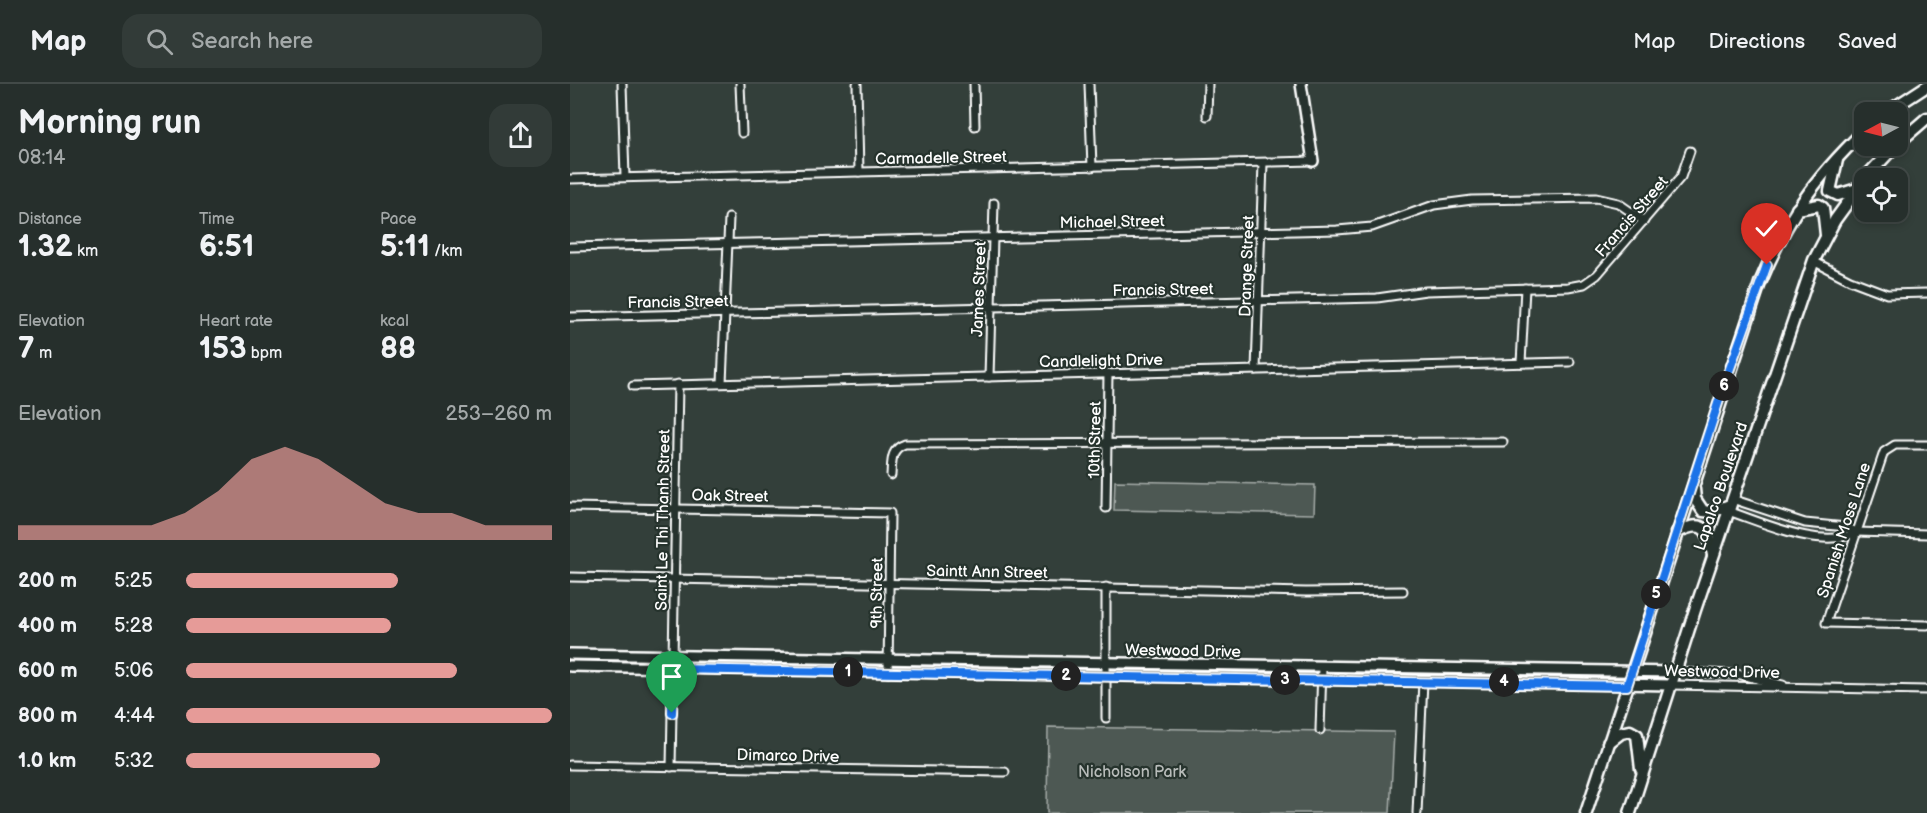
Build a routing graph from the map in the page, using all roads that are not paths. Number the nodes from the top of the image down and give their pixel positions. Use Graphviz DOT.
graph roads {
  1 [pos="622,84"];
  2 [pos="740,84"];
  3 [pos="857,84"];
  4 [pos="974,84"];
  5 [pos="1089,84"];
  6 [pos="1208,84"];
  7 [pos="1301,84"];
  8 [pos="1927,86"];
  9 [pos="1902,102"];
  10 [pos="1207,116"];
  11 [pos="1927,118"];
  12 [pos="975,126"];
  13 [pos="741,133"];
  14 [pos="1908,134"];
  15 [pos="1854,141"];
  16 [pos="1689,151"];
  17 [pos="1838,156"];
  18 [pos="1885,156"];
  19 [pos="1313,161"];
  20 [pos="1263,163"];
  21 [pos="1092,167"];
  22 [pos="1875,168"];
  23 [pos="859,172"];
  24 [pos="625,177"];
  25 [pos="570,178"];
  26 [pos="1854,190"];
  27 [pos="1854,193"];
  28 [pos="994,203"];
  29 [pos="1797,209"];
  30 [pos="729,218"];
  31 [pos="1644,221"];
  32 [pos="1261,231"];
  33 [pos="1826,235"];
  34 [pos="993,238"];
  35 [pos="728,244"];
  36 [pos="570,247"];
  37 [pos="1813,261"];
  38 [pos="1525,288"];
  39 [pos="1927,293"];
  40 [pos="1258,300"];
  41 [pos="991,307"];
  42 [pos="725,313"];
  43 [pos="570,317"];
  44 [pos="1570,362"];
  45 [pos="1521,363"];
  46 [pos="1256,370"];
  47 [pos="1108,373"];
  48 [pos="989,377"];
  49 [pos="722,383"];
  50 [pos="678,384"];
  51 [pos="633,386"];
  52 [pos="1503,442"];
  53 [pos="1108,445"];
  54 [pos="1927,445"];
  55 [pos="891,475"];
  56 [pos="1694,482"];
  57 [pos="1730,505"];
  58 [pos="570,507"];
  59 [pos="674,508"];
  60 [pos="1106,508"];
  61 [pos="890,513"];
  62 [pos="1677,532"];
  63 [pos="1856,532"];
  64 [pos="1927,534"];
  65 [pos="1713,555"];
  66 [pos="570,577"];
  67 [pos="673,578"];
  68 [pos="890,582"];
  69 [pos="1106,587"];
  70 [pos="1403,591"];
  71 [pos="1927,625"];
  72 [pos="570,654"];
  73 [pos="673,656"];
  74 [pos="889,660"];
  75 [pos="1105,663"];
  76 [pos="570,666"];
  77 [pos="1322,668"];
  78 [pos="673,669"];
  79 [pos="1630,671"];
  80 [pos="1675,672"];
  81 [pos="888,673"];
  82 [pos="1105,677"];
  83 [pos="1322,681"];
  84 [pos="1423,681"];
  85 [pos="1671,685"];
  86 [pos="1627,686"];
  87 [pos="1794,687"];
  88 [pos="1927,690"];
  89 [pos="1106,718"];
  90 [pos="1320,730"];
  91 [pos="1608,743"];
  92 [pos="570,765"];
  93 [pos="671,767"];
  94 [pos="1005,772"];
  95 [pos="1642,775"];
  96 [pos="1417,813"];
  97 [pos="1586,813"];
  98 [pos="1630,813"];
  1 -- 24 [label="street"];
  2 -- 13 [label="street"];
  3 -- 23 [label="street"];
  4 -- 12 [label="street"];
  5 -- 21 [label="street"];
  6 -- 10 [label="street"];
  7 -- 19 [label="street"];
  8 -- 9 [label="main road"];
  11 -- 14 [label="main road, Lapalco Boulevard"];
  15 -- 17 [label="main road, Lapalco Boulevard"];
  16 -- 31 [label="street, Francis Street"];
  17 -- 26 [label="main road"];
  17 -- 29 [label="main road, Lapalco Boulevard"];
  18 -- 22 [label="main road, Lapalco Boulevard"];
  19 -- 20 [label="street, Carmadelle Street"];
  20 -- 21 [label="street, Carmadelle Street"];
  20 -- 32 [label="street, Drange Street"];
  21 -- 23 [label="street, Carmadelle Street"];
  23 -- 24 [label="street, Carmadelle Street"];
  24 -- 25 [label="street, Carmadelle Street"];
  27 -- 33 [label="main road, Lapalco Boulevard"];
  28 -- 34 [label="street, James Street"];
  29 -- 33 [label="main road"];
  29 -- 56 [label="main road, Lapalco Boulevard"];
  30 -- 35 [label="street"];
  31 -- 32 [label="street, Michael Street"];
  31 -- 38 [label="street, Francis Street"];
  32 -- 34 [label="street, Michael Street"];
  32 -- 40 [label="street, Drange Street"];
  33 -- 37 [label="main road, Lapalco Boulevard"];
  34 -- 35 [label="street, Michael Street"];
  34 -- 41 [label="street, James Street"];
  35 -- 36 [label="street, Michael Street"];
  35 -- 42 [label="street"];
  37 -- 39 [label="street"];
  37 -- 57 [label="main road, Lapalco Boulevard"];
  38 -- 40 [label="street, Francis Street"];
  38 -- 45 [label="street"];
  40 -- 41 [label="street, Francis Street"];
  40 -- 46 [label="street, Drange Street"];
  41 -- 42 [label="street, Francis Street"];
  41 -- 48 [label="street, James Street"];
  42 -- 43 [label="street, Francis Street"];
  42 -- 49 [label="street"];
  44 -- 45 [label="street, Candlelight Drive"];
  45 -- 46 [label="street, Candlelight Drive"];
  46 -- 47 [label="street, Candlelight Drive"];
  47 -- 48 [label="street, Candlelight Drive"];
  47 -- 53 [label="street, 10th Street"];
  48 -- 49 [label="street, Candlelight Drive"];
  49 -- 50 [label="street, Candlelight Drive"];
  50 -- 51 [label="street, Candlelight Drive"];
  50 -- 59 [label="street, Saint Le Thi Thanh Street"];
  52 -- 53 [label="street"];
  53 -- 55 [label="street"];
  53 -- 60 [label="street, 10th Street"];
  54 -- 63 [label="street, Spanish Moss Lane"];
  56 -- 57 [label="main road"];
  56 -- 62 [label="main road, Lapalco Boulevard"];
  57 -- 63 [label="street"];
  57 -- 63 [label="street"];
  57 -- 65 [label="main road, Lapalco Boulevard"];
  58 -- 59 [label="street, Oak Street"];
  59 -- 61 [label="street, Oak Street"];
  59 -- 67 [label="street, Saint Le Thi Thanh Street"];
  61 -- 68 [label="street, 9th Street"];
  62 -- 65 [label="main road"];
  62 -- 79 [label="main road, Lapalco Boulevard"];
  63 -- 64 [label="street"];
  63 -- 71 [label="street, Spanish Moss Lane"];
  65 -- 80 [label="main road, Lapalco Boulevard"];
  66 -- 67 [label="street, Saintt Ann Street"];
  67 -- 68 [label="street, Saintt Ann Street"];
  67 -- 73 [label="street, Saint Le Thi Thanh Street"];
  68 -- 69 [label="street, Saintt Ann Street"];
  68 -- 74 [label="street, 9th Street"];
  69 -- 70 [label="street, Saintt Ann Street"];
  69 -- 75 [label="street"];
  72 -- 73 [label="street, Westwood Drive"];
  73 -- 74 [label="street, Westwood Drive"];
  73 -- 78 [label="street, Saint Le Thi Thanh Street"];
  74 -- 75 [label="street, Westwood Drive"];
  74 -- 81 [label="street, 9th Street"];
  75 -- 77 [label="street, Westwood Drive"];
  75 -- 82 [label="street"];
  76 -- 78 [label="street, Westwood Drive"];
  77 -- 79 [label="street, Westwood Drive"];
  77 -- 83 [label="street"];
  78 -- 81 [label="street, Westwood Drive"];
  78 -- 93 [label="street, Saint Le Thi Thanh Street"];
  79 -- 80 [label="street, Westwood Drive"];
  79 -- 86 [label="main road, Lapalco Boulevard"];
  80 -- 85 [label="main road, Lapalco Boulevard"];
  80 -- 87 [label="street, Westwood Drive"];
  81 -- 82 [label="street, Westwood Drive"];
  82 -- 83 [label="street, Westwood Drive"];
  82 -- 89 [label="street"];
  83 -- 84 [label="street, Westwood Drive"];
  83 -- 90 [label="street"];
  84 -- 86 [label="street, Westwood Drive"];
  84 -- 96 [label="street"];
  85 -- 86 [label="street, Westwood Drive"];
  85 -- 87 [label="street, Westwood Drive"];
  85 -- 95 [label="main road, Lapalco Boulevard"];
  86 -- 91 [label="main road, Lapalco Boulevard"];
  87 -- 88 [label="street, Westwood Drive"];
  91 -- 95 [label="main road"];
  91 -- 97 [label="main road, Lapalco Boulevard"];
  92 -- 93 [label="street, Dimarco Drive"];
  93 -- 94 [label="street, Dimarco Drive"];
  95 -- 98 [label="main road, Lapalco Boulevard"];
}
